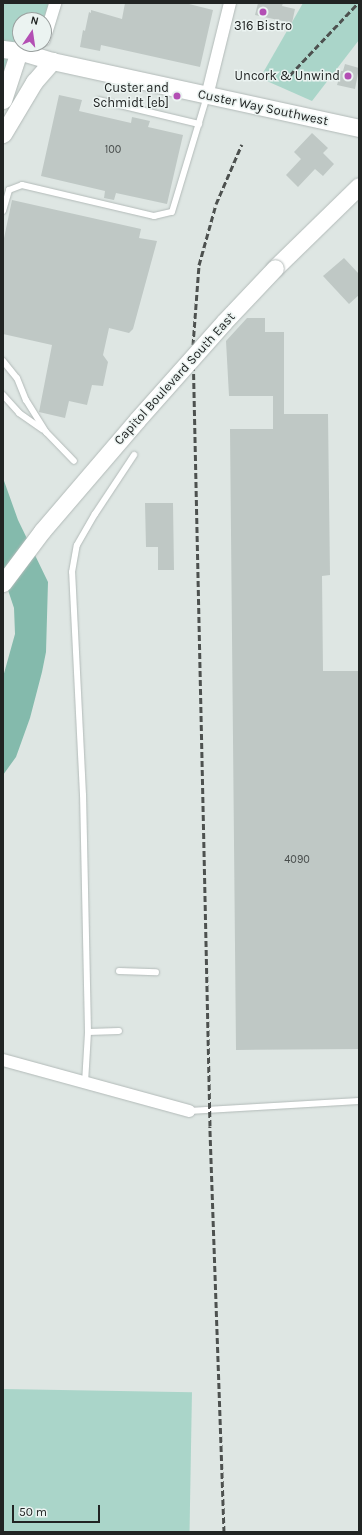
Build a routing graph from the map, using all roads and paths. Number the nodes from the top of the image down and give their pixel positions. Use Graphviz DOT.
graph roads {
  1 [pos="55,3"];
  2 [pos="230,3"];
  3 [pos="52,13"];
  4 [pos="11,50"];
  5 [pos="45,54"];
  6 [pos="207,96"];
  7 [pos="3,100"];
  8 [pos="99,100"];
  9 [pos="199,124"];
  10 [pos="359,128"];
  11 [pos="3,134"];
  12 [pos="359,186"];
  13 [pos="3,210"];
  14 [pos="3,360"];
  15 [pos="3,395"];
  16 [pos="46,432"];
  17 [pos="134,455"];
  18 [pos="74,461"];
  19 [pos="3,583"];
  20 [pos="119,971"];
  21 [pos="156,972"];
  22 [pos="119,1031"];
  23 [pos="88,1032"];
  24 [pos="3,1060"];
  25 [pos="85,1083"];
  26 [pos="359,1101"];
  27 [pos="189,1111"];
  1 -- 3 [label="street"];
  2 -- 6 [label="street"];
  4 -- 5 [label="main road, Custer Way Southwest"];
  4 -- 7 [label="main road"];
  5 -- 6 [label="main road, Custer Way Southwest"];
  5 -- 11 [label="main road"];
  6 -- 9 [label="lane"];
  6 -- 10 [label="main road, Custer Way Southwest"];
  8 -- 9 [label="lane"];
  9 -- 13 [label="lane"];
  12 -- 19 [label="main road, Capitol Boulevard South East, bridge"];
  14 -- 16 [label="lane"];
  15 -- 16 [label="lane"];
  16 -- 18 [label="lane"];
  17 -- 23 [label="lane"];
  20 -- 21 [label="lane"];
  22 -- 23 [label="lane"];
  23 -- 25 [label="lane"];
  24 -- 25 [label="street"];
  25 -- 27 [label="street"];
  26 -- 27 [label="lane"];
}
